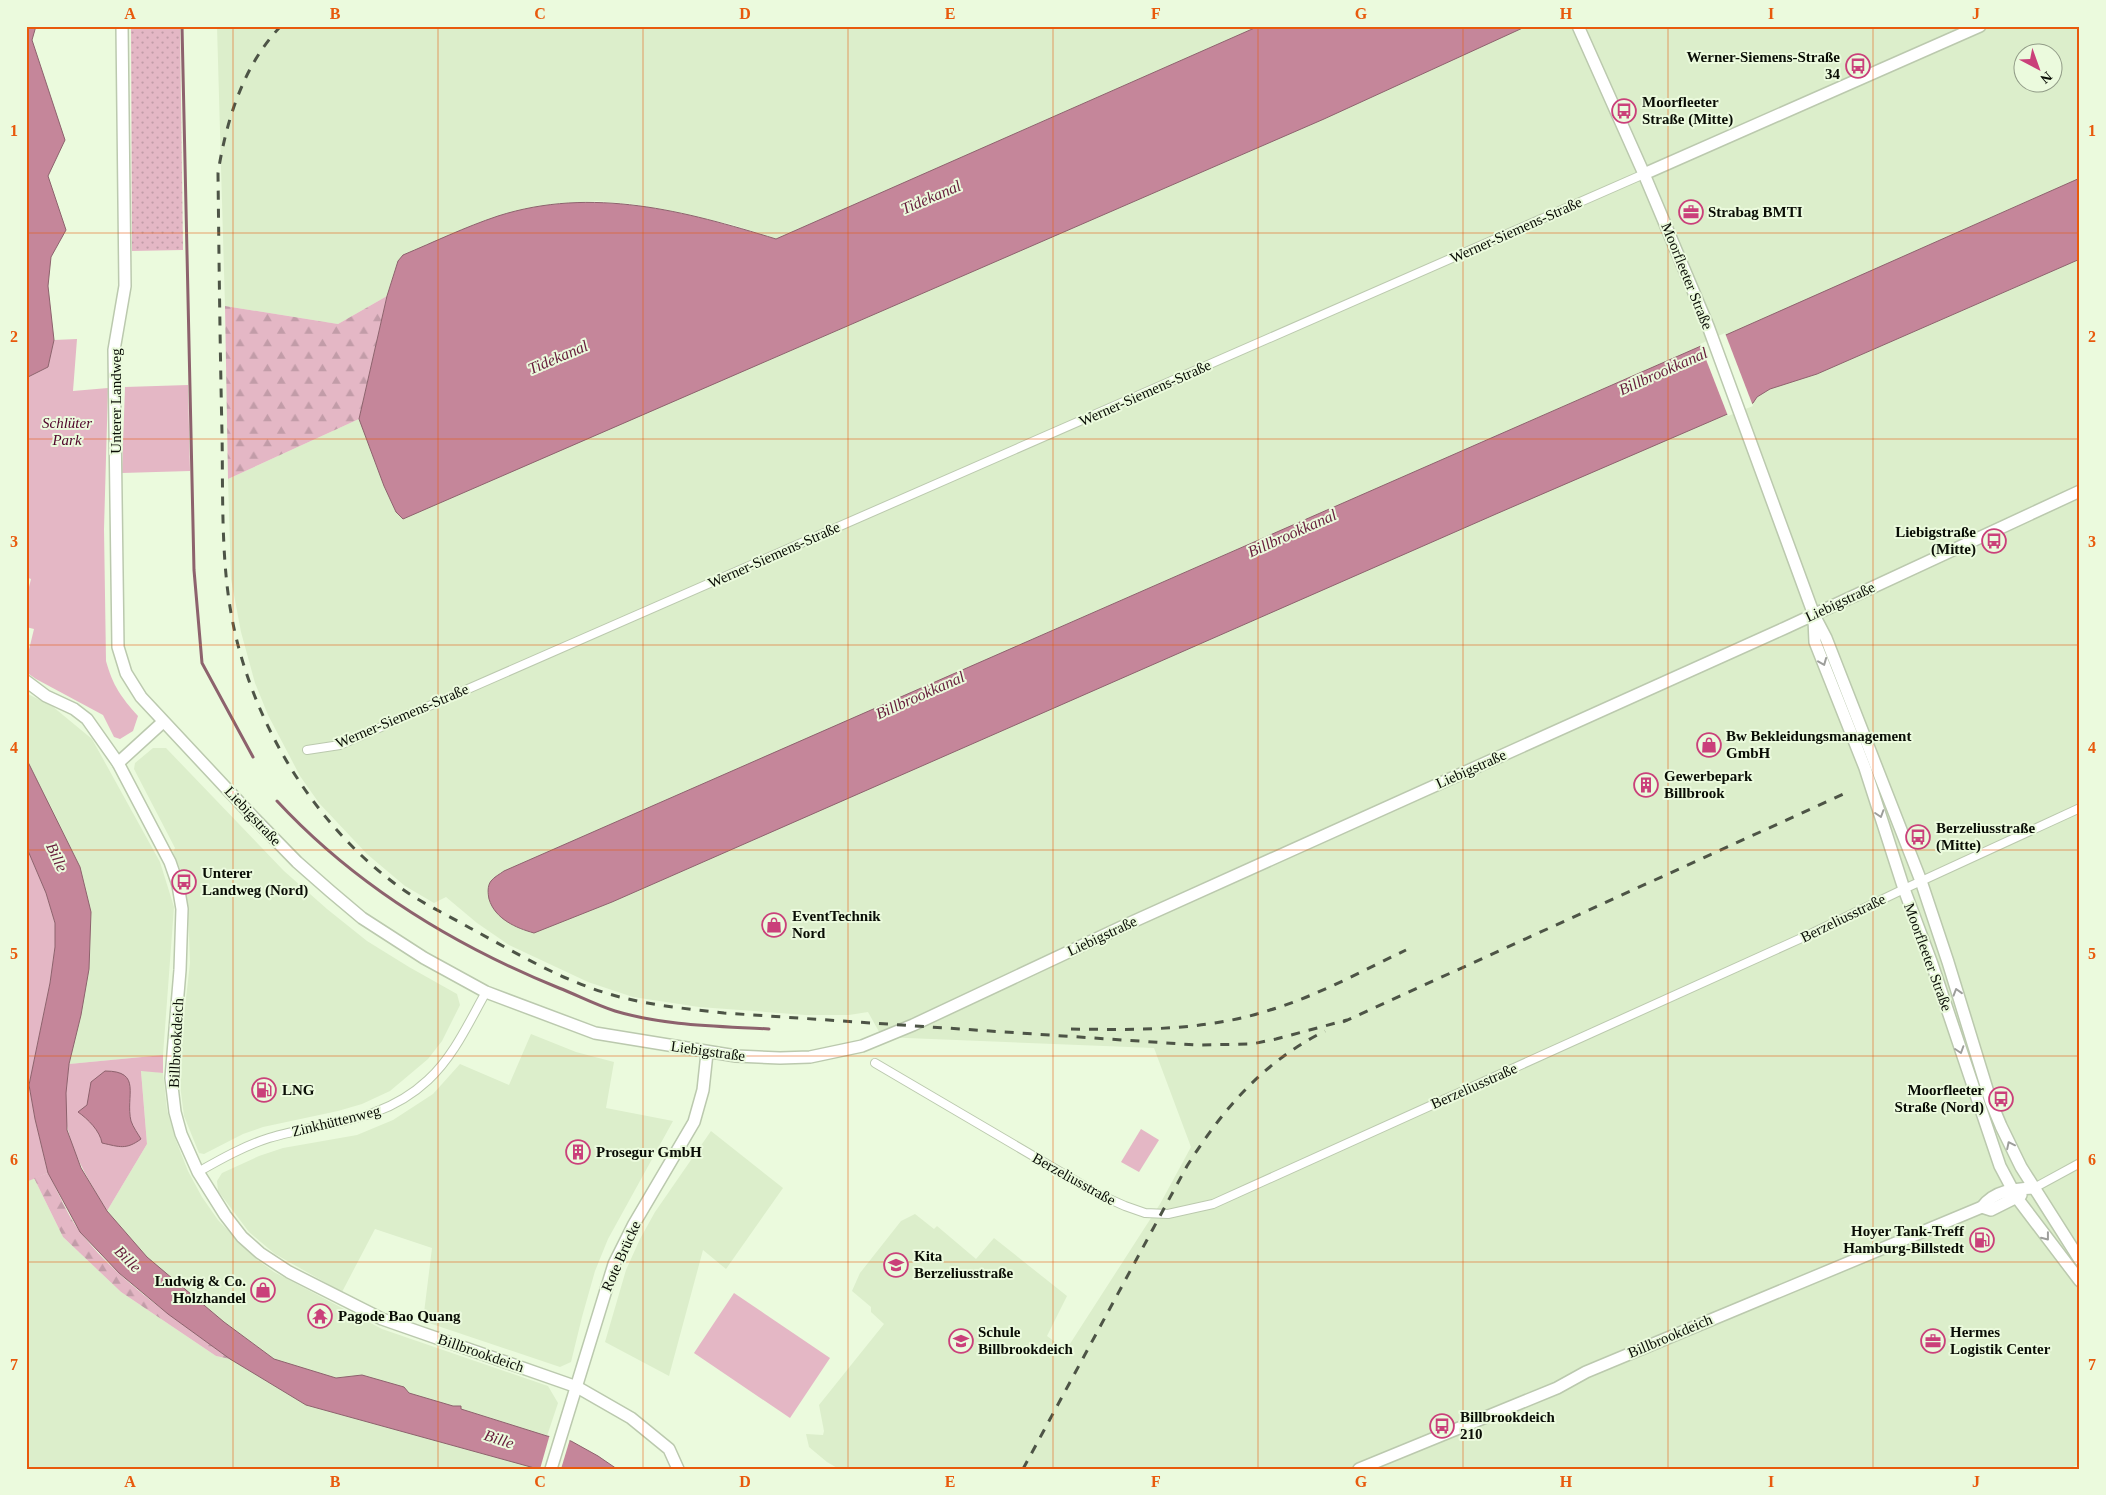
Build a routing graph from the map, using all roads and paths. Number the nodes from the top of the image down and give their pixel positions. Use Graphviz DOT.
graph roads {
  1 [pos="122,26"];
  2 [pos="1578,26"];
  3 [pos="1980,26"];
  4 [pos="1644,174"];
  5 [pos="2080,491"];
  6 [pos="1814,615"];
  7 [pos="26,681"];
  8 [pos="132,685"];
  9 [pos="163,722"];
  10 [pos="307,750"];
  11 [pos="118,763"];
  12 [pos="2080,808"];
  13 [pos="1921,881"];
  14 [pos="1904,889"];
  15 [pos="486,992"];
  16 [pos="707,1053"];
  17 [pos="874,1063"];
  18 [pos="2080,1163"];
  19 [pos="198,1172"];
  20 [pos="2034,1188"];
  21 [pos="2014,1194"];
  22 [pos="2080,1260"];
  23 [pos="2080,1281"];
  24 [pos="578,1388"];
  25 [pos="551,1469"];
  26 [pos="678,1469"];
  27 [pos="1360,1469"];
  1 -- 8 [label="main road, Unterer Landweg"];
  2 -- 4 [label="main road, Moorfleeter Straße"];
  3 -- 4 [label="main road, Werner-Siemens-Straße"];
  4 -- 6 [label="main road, Moorfleeter Straße"];
  4 -- 10 [label="street, Werner-Siemens-Straße"];
  5 -- 6 [label="main road, Liebigstraße"];
  6 -- 13 [label="main road, Moorfleeter Straße"];
  6 -- 14 [label="main road, Moorfleeter Straße, one-way"];
  6 -- 16 [label="main road, Liebigstraße"];
  7 -- 11 [label="main road, Billbrookdeich"];
  8 -- 9 [label="main road, Liebigstraße"];
  9 -- 11 [label="main road"];
  9 -- 15 [label="main road, Liebigstraße"];
  11 -- 19 [label="main road, Billbrookdeich"];
  12 -- 13 [label="street, Berzeliusstraße"];
  13 -- 14 [label="street, Berzeliusstraße"];
  20 -- 13 [label="main road, Moorfleeter Straße, one-way"];
  14 -- 17 [label="street, Berzeliusstraße"];
  14 -- 21 [label="main road, Moorfleeter Straße, one-way"];
  15 -- 16 [label="main road, Liebigstraße"];
  15 -- 19 [label="street, Zinkhüttenweg"];
  16 -- 24 [label="main road, Rote Brücke"];
  18 -- 20 [label="street, Billbrookdeich"];
  19 -- 24 [label="main road, Billbrookdeich"];
  20 -- 21 [label="main road, Billbrookdeich"];
  20 -- 22 [label="main road, Moorfleeter Straße"];
  21 -- 23 [label="main road, Moorfleeter Straße, one-way"];
  21 -- 27 [label="main road, Billbrookdeich"];
  24 -- 25 [label="main road, Rote Brücke"];
  24 -- 26 [label="main road, Billbrookdeich"];
}
